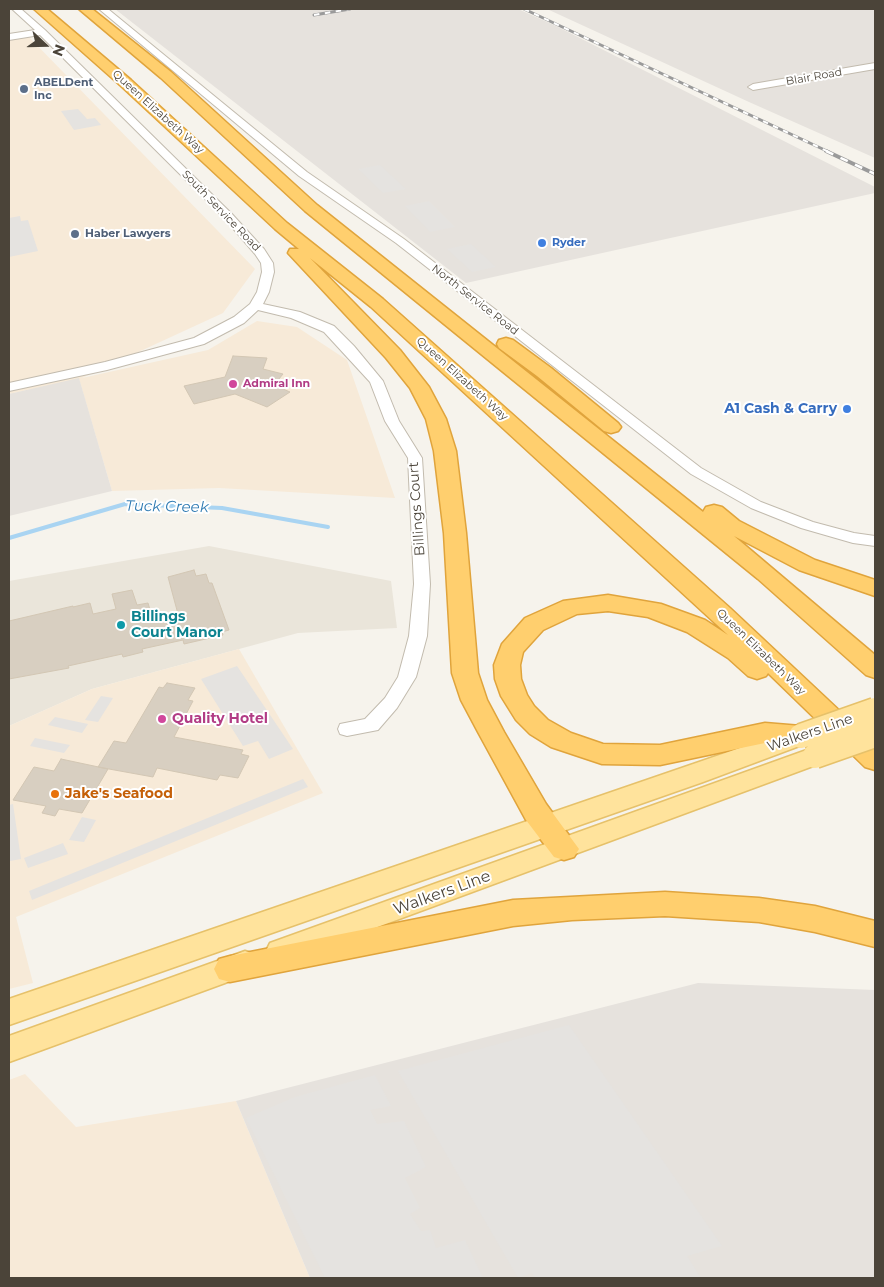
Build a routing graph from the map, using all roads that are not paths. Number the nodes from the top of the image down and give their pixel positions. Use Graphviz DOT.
graph roads {
  1 [pos="16,9"];
  2 [pos="40,9"];
  3 [pos="85,9"];
  4 [pos="103,9"];
  5 [pos="42,32"];
  6 [pos="9,37"];
  7 [pos="875,66"];
  8 [pos="754,87"];
  9 [pos="311,208"];
  10 [pos="281,226"];
  11 [pos="255,306"];
  12 [pos="9,387"];
  13 [pos="875,541"];
  14 [pos="875,588"];
  15 [pos="875,668"];
  16 [pos="875,710"];
  17 [pos="347,728"];
  18 [pos="870,741"];
  19 [pos="808,746"];
  20 [pos="547,825"];
  21 [pos="564,849"];
  22 [pos="875,934"];
  23 [pos="230,969"];
  24 [pos="9,1012"];
  25 [pos="9,1049"];
  1 -- 5 [label="street, South Service Road"];
  2 -- 10 [label="highway, Queen Elizabeth Way"];
  3 -- 9 [label="highway"];
  4 -- 13 [label="street, North Service Road"];
  5 -- 6 [label="street"];
  5 -- 11 [label="street, South Service Road"];
  7 -- 8 [label="street, Blair Road"];
  9 -- 14 [label="highway"];
  9 -- 15 [label="highway"];
  10 -- 18 [label="highway, Queen Elizabeth Way"];
  10 -- 20 [label="highway"];
  11 -- 12 [label="street, South Service Road"];
  11 -- 17 [label="street, Billings Court"];
  16 -- 19 [label="main road, Walkers Line, bridge"];
  18 -- 19 [label="main road, Walkers Line, bridge"];
  18 -- 19 [label="highway"];
  19 -- 20 [label="main road, Walkers Line"];
  19 -- 21 [label="main road, Walkers Line"];
  20 -- 21 [label="highway"];
  20 -- 24 [label="main road, Walkers Line"];
  21 -- 23 [label="main road, Walkers Line"];
  22 -- 23 [label="highway"];
  23 -- 25 [label="main road, Walkers Line"];
}
